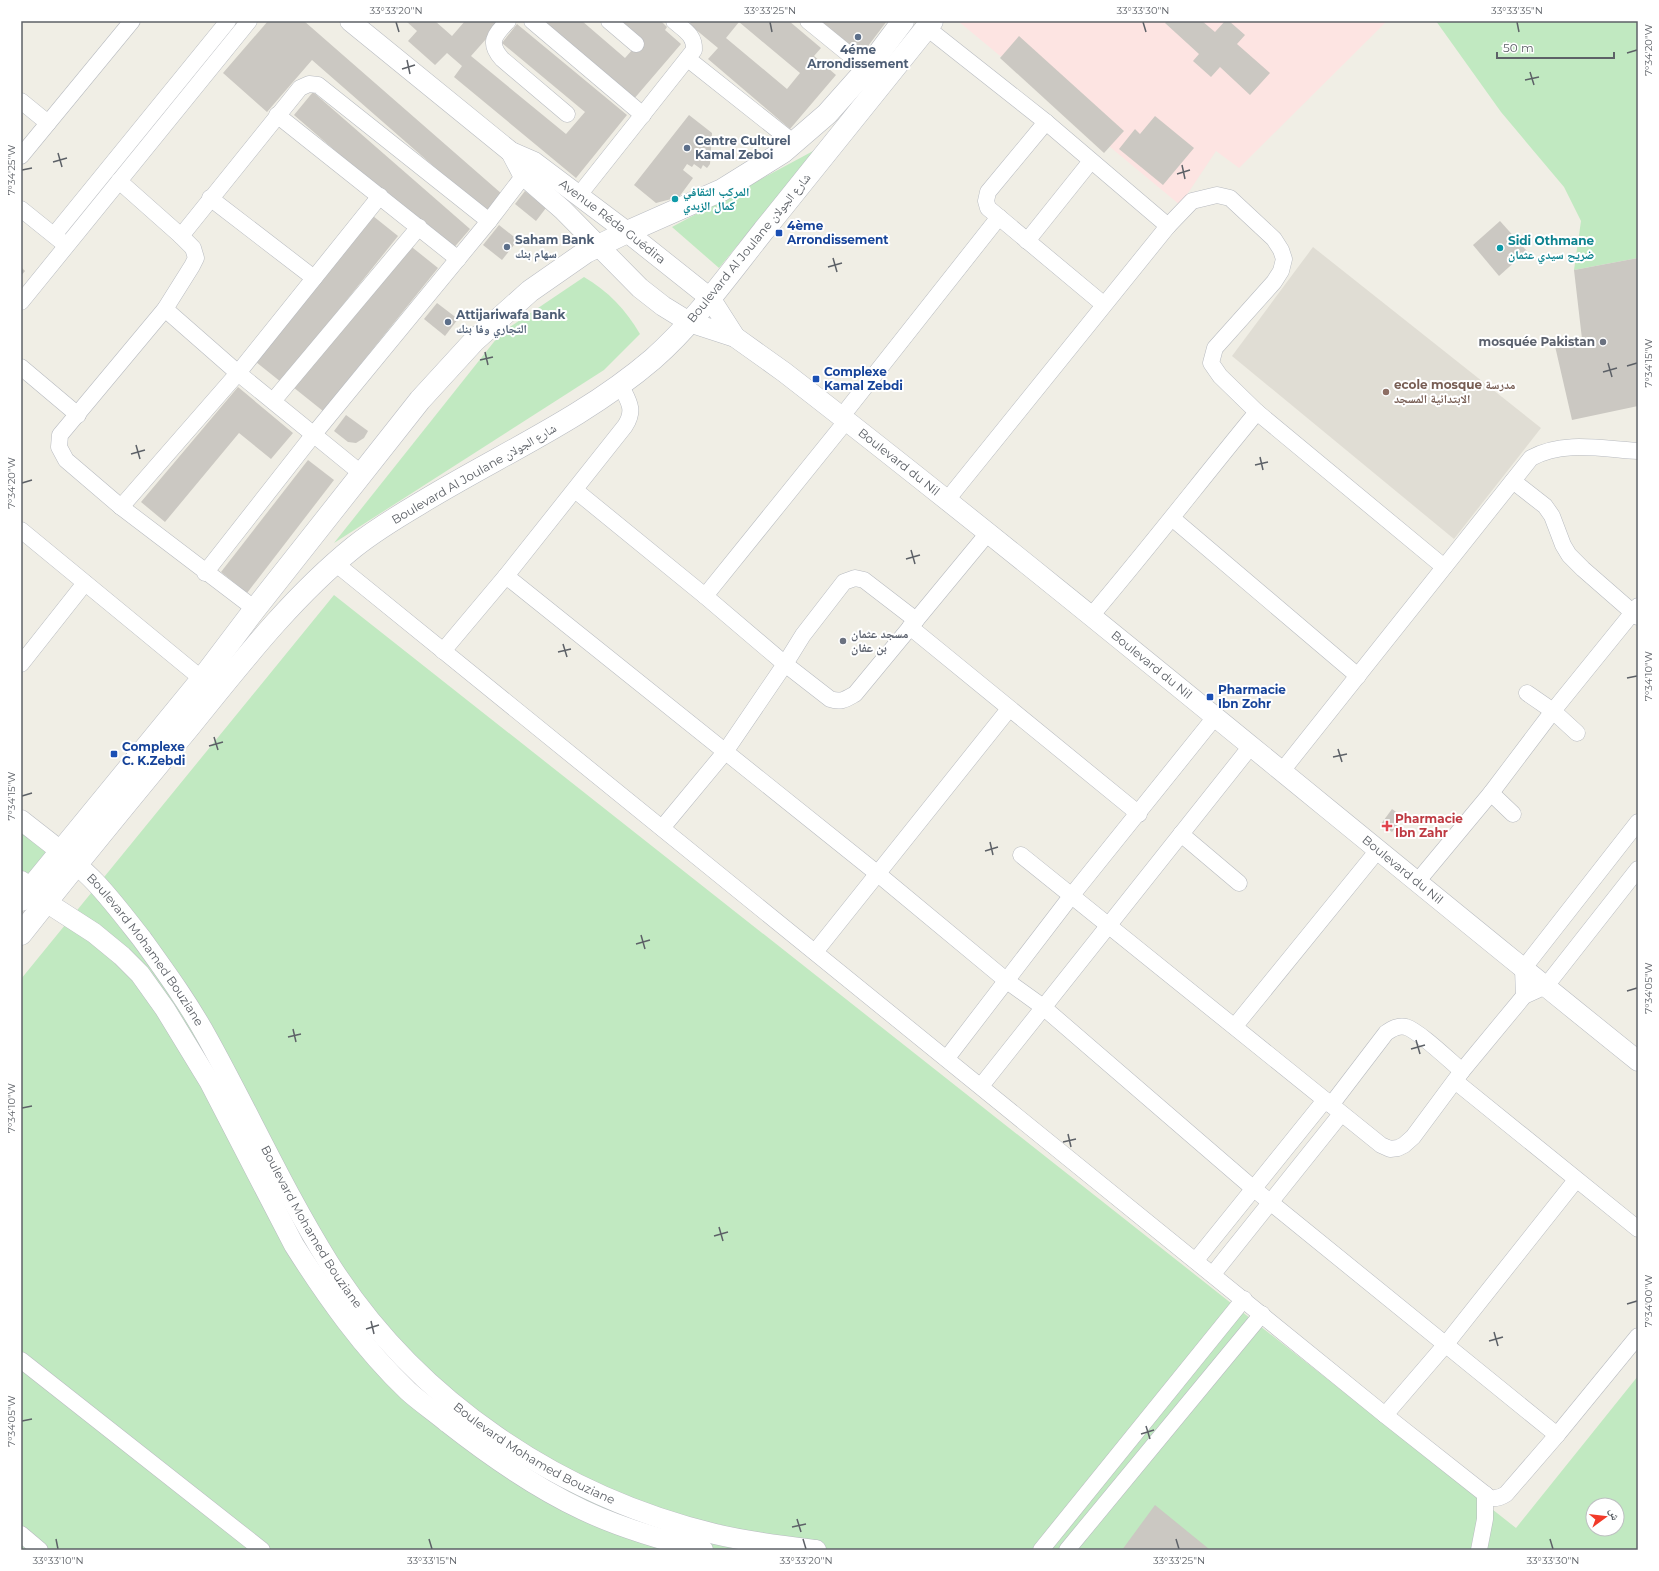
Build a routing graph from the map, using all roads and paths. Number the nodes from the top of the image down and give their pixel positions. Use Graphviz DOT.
graph roads {
  1 [pos="132,21"];
  2 [pos="228,21"];
  3 [pos="249,21"];
  4 [pos="508,21"];
  5 [pos="532,21"];
  6 [pos="609,21"];
  7 [pos="808,21"];
  8 [pos="903,21"];
  9 [pos="356,23"];
  10 [pos="930,24"];
  11 [pos="683,26"];
  12 [pos="636,44"];
  13 [pos="688,59"];
  14 [pos="867,69"];
  15 [pos="21,101"];
  16 [pos="567,114"];
  17 [pos="277,115"];
  18 [pos="643,115"];
  19 [pos="1046,122"];
  20 [pos="48,123"];
  21 [pos="794,143"];
  22 [pos="21,156"];
  23 [pos="1091,160"];
  24 [pos="529,169"];
  25 [pos="119,182"];
  26 [pos="579,195"];
  27 [pos="380,196"];
  28 [pos="210,198"];
  29 [pos="21,209"];
  30 [pos="999,217"];
  31 [pos="489,221"];
  32 [pos="1168,226"];
  33 [pos="419,227"];
  34 [pos="627,232"];
  35 [pos="54,235"];
  36 [pos="181,236"];
  37 [pos="1027,241"];
  38 [pos="67,246"];
  39 [pos="598,246"];
  40 [pos="458,259"];
  41 [pos="314,278"];
  42 [pos="710,298"];
  43 [pos="21,302"];
  44 [pos="1104,304"];
  45 [pos="165,310"];
  46 [pos="689,322"];
  47 [pos="735,337"];
  48 [pos="21,367"];
  49 [pos="238,373"];
  50 [pos="620,384"];
  51 [pos="273,401"];
  52 [pos="1257,412"];
  53 [pos="78,415"];
  54 [pos="844,418"];
  55 [pos="314,434"];
  56 [pos="1638,451"];
  57 [pos="362,474"];
  58 [pos="1513,481"];
  59 [pos="575,490"];
  60 [pos="947,500"];
  61 [pos="121,507"];
  62 [pos="1172,518"];
  63 [pos="21,530"];
  64 [pos="988,533"];
  65 [pos="335,563"];
  66 [pos="1444,567"];
  67 [pos="205,573"];
  68 [pos="506,576"];
  69 [pos="85,583"];
  70 [pos="705,596"];
  71 [pos="254,609"];
  72 [pos="1636,612"];
  73 [pos="1091,616"];
  74 [pos="913,623"];
  75 [pos="443,650"];
  76 [pos="21,664"];
  77 [pos="785,664"];
  78 [pos="1358,676"];
  79 [pos="202,679"];
  80 [pos="1527,693"];
  81 [pos="1009,709"];
  82 [pos="1553,712"];
  83 [pos="1215,717"];
  84 [pos="1577,733"];
  85 [pos="1251,746"];
  86 [pos="725,752"];
  87 [pos="1282,771"];
  88 [pos="1491,793"];
  89 [pos="1138,814"];
  90 [pos="1513,814"];
  91 [pos="21,820"];
  92 [pos="1638,822"];
  93 [pos="662,828"];
  94 [pos="1180,834"];
  95 [pos="1378,850"];
  96 [pos="1021,855"];
  97 [pos="68,858"];
  98 [pos="1638,869"];
  99 [pos="878,874"];
  100 [pos="1417,882"];
  101 [pos="1239,883"];
  102 [pos="30,893"];
  103 [pos="1072,895"];
  104 [pos="1109,925"];
  105 [pos="21,934"];
  106 [pos="815,952"];
  107 [pos="1522,969"];
  108 [pos="1007,981"];
  109 [pos="1546,986"];
  110 [pos="1524,996"];
  111 [pos="1043,1007"];
  112 [pos="1235,1026"];
  113 [pos="947,1058"];
  114 [pos="1638,1061"];
  115 [pos="1458,1076"];
  116 [pos="981,1086"];
  117 [pos="1332,1106"];
  118 [pos="1576,1180"];
  119 [pos="1254,1189"];
  120 [pos="1270,1202"];
  121 [pos="1638,1229"];
  122 [pos="1196,1260"];
  123 [pos="1213,1274"];
  124 [pos="1244,1299"];
  125 [pos="1262,1314"];
  126 [pos="1638,1336"];
  127 [pos="1446,1344"];
  128 [pos="21,1360"];
  129 [pos="1386,1415"];
  130 [pos="1557,1435"];
  131 [pos="1126,1446"];
  132 [pos="1143,1459"];
  133 [pos="1485,1494"];
  134 [pos="21,1534"];
  135 [pos="40,1550"];
  136 [pos="262,1550"];
  137 [pos="703,1550"];
  138 [pos="816,1550"];
  139 [pos="1041,1550"];
  140 [pos="1067,1550"];
  141 [pos="1479,1550"];
  1 -- 20 [label="street"];
  2 -- 35 [label="street"];
  3 -- 25 [label="street"];
  4 -- 16 [label="street"];
  5 -- 18 [label="street"];
  6 -- 12 [label="street"];
  7 -- 14 [label="street"];
  8 -- 14 [label="main road, Boulevard Al Joulane شارع الجولان"];
  9 -- 24 [label="street, Avenue Réda Guédira"];
  10 -- 19 [label="street"];
  10 -- 42 [label="main road, Boulevard Al Joulane شارع الجولان"];
  11 -- 13 [label="street"];
  13 -- 18 [label="street"];
  13 -- 21 [label="street"];
  14 -- 21 [label="main road, Boulevard Al Joulane شارع الجولان"];
  15 -- 20 [label="street"];
  17 -- 27 [label="street"];
  17 -- 28 [label="street"];
  17 -- 31 [label="street"];
  18 -- 26 [label="street"];
  19 -- 23 [label="street"];
  19 -- 30 [label="street"];
  20 -- 22 [label="street"];
  21 -- 34 [label="main road, Boulevard Al Joulane شارع الجولان"];
  23 -- 32 [label="street"];
  23 -- 37 [label="street"];
  24 -- 26 [label="street, Avenue Réda Guédira"];
  24 -- 31 [label="street"];
  24 -- 39 [label="street, Avenue Réda Guédira"];
  25 -- 36 [label="street"];
  25 -- 38 [label="street"];
  26 -- 34 [label="street, Avenue Réda Guédira"];
  27 -- 33 [label="street"];
  27 -- 41 [label="street"];
  28 -- 36 [label="street"];
  28 -- 41 [label="street"];
  29 -- 35 [label="street"];
  30 -- 37 [label="street"];
  30 -- 54 [label="street"];
  31 -- 40 [label="street"];
  32 -- 44 [label="street"];
  32 -- 52 [label="street"];
  33 -- 40 [label="street"];
  33 -- 51 [label="street"];
  34 -- 39 [label="main road, Boulevard Al Joulane شارع الجولان"];
  34 -- 42 [label="street, Avenue Réda Guédira"];
  35 -- 38 [label="street"];
  36 -- 45 [label="street"];
  37 -- 44 [label="street"];
  38 -- 43 [label="street"];
  39 -- 46 [label="street, Avenue Réda Guédira"];
  39 -- 57 [label="main road, Boulevard Al Joulane شارع الجولان"];
  40 -- 55 [label="street"];
  41 -- 49 [label="street"];
  42 -- 46 [label="main road, Boulevard Al Joulane شارع الجولان"];
  42 -- 47 [label="street, Boulevard du Nil"];
  44 -- 60 [label="street"];
  45 -- 49 [label="street"];
  45 -- 53 [label="street"];
  46 -- 47 [label="street, Boulevard du Nil"];
  46 -- 50 [label="main road, Boulevard Al Joulane شارع الجولان"];
  47 -- 54 [label="street, Boulevard du Nil"];
  48 -- 53 [label="street"];
  49 -- 51 [label="street"];
  49 -- 61 [label="street"];
  50 -- 59 [label="street"];
  50 -- 65 [label="main road, Boulevard Al Joulane شارع الجولان"];
  51 -- 55 [label="street"];
  52 -- 62 [label="street"];
  52 -- 66 [label="street"];
  53 -- 61 [label="street"];
  54 -- 60 [label="street, Boulevard du Nil"];
  54 -- 70 [label="street"];
  55 -- 57 [label="street"];
  55 -- 67 [label="street"];
  56 -- 58 [label="street"];
  57 -- 71 [label="main road, Boulevard Al Joulane شارع الجولان"];
  58 -- 66 [label="street"];
  58 -- 72 [label="street"];
  59 -- 68 [label="street"];
  59 -- 70 [label="street"];
  60 -- 64 [label="street, Boulevard du Nil"];
  61 -- 67 [label="street"];
  62 -- 73 [label="street"];
  62 -- 78 [label="street"];
  63 -- 69 [label="street"];
  64 -- 73 [label="street, Boulevard du Nil"];
  64 -- 74 [label="street"];
  65 -- 75 [label="street"];
  65 -- 97 [label="main road, Boulevard Al Joulane شارع الجولان"];
  66 -- 78 [label="street"];
  67 -- 71 [label="street"];
  68 -- 75 [label="street"];
  68 -- 86 [label="street"];
  69 -- 76 [label="street"];
  69 -- 79 [label="street"];
  70 -- 77 [label="street"];
  71 -- 79 [label="main road, Boulevard Al Joulane شارع الجولان"];
  72 -- 82 [label="street"];
  73 -- 83 [label="street, Boulevard du Nil"];
  74 -- 77 [label="street"];
  74 -- 77 [label="street"];
  74 -- 81 [label="street"];
  75 -- 93 [label="street"];
  77 -- 86 [label="street"];
  78 -- 87 [label="street"];
  79 -- 97 [label="main road, Boulevard Al Joulane شارع الجولان"];
  80 -- 82 [label="street"];
  81 -- 89 [label="street"];
  81 -- 99 [label="street"];
  82 -- 84 [label="street"];
  82 -- 88 [label="street"];
  83 -- 85 [label="street, Boulevard du Nil"];
  83 -- 89 [label="street"];
  85 -- 87 [label="street, Boulevard du Nil"];
  85 -- 94 [label="street"];
  86 -- 93 [label="street"];
  86 -- 99 [label="street"];
  87 -- 95 [label="street, Boulevard du Nil"];
  88 -- 90 [label="street"];
  88 -- 100 [label="street"];
  89 -- 103 [label="street"];
  91 -- 97 [label="street, Boulevard Mohamed Bouziane"];
  92 -- 107 [label="street"];
  93 -- 106 [label="street"];
  94 -- 101 [label="street"];
  94 -- 104 [label="street"];
  95 -- 100 [label="street, Boulevard du Nil"];
  95 -- 112 [label="street"];
  96 -- 103 [label="street"];
  97 -- 102 [label="main road, Boulevard Al Joulane شارع الجولان"];
  97 -- 138 [label="street, Boulevard Mohamed Bouziane"];
  98 -- 109 [label="street"];
  99 -- 106 [label="street"];
  99 -- 108 [label="street"];
  100 -- 107 [label="street, Boulevard du Nil"];
  102 -- 105 [label="main road, Boulevard Al Joulane شارع الجولان"];
  102 -- 137 [label="street, Boulevard Mohamed Bouziane"];
  103 -- 104 [label="street"];
  103 -- 108 [label="street"];
  104 -- 111 [label="street"];
  104 -- 112 [label="street"];
  106 -- 113 [label="street"];
  107 -- 109 [label="street, Boulevard du Nil"];
  107 -- 110 [label="street"];
  108 -- 111 [label="street"];
  108 -- 113 [label="street"];
  109 -- 110 [label="street"];
  109 -- 114 [label="street, Boulevard du Nil"];
  110 -- 115 [label="street"];
  111 -- 116 [label="street"];
  111 -- 119 [label="street"];
  112 -- 117 [label="street"];
  113 -- 116 [label="street"];
  115 -- 117 [label="street"];
  115 -- 117 [label="street"];
  115 -- 118 [label="street"];
  116 -- 122 [label="street"];
  117 -- 119 [label="street"];
  117 -- 120 [label="street"];
  118 -- 121 [label="street"];
  118 -- 127 [label="street"];
  119 -- 120 [label="street"];
  119 -- 122 [label="street"];
  120 -- 123 [label="street"];
  120 -- 127 [label="street"];
  122 -- 123 [label="street"];
  123 -- 124 [label="street"];
  124 -- 125 [label="street"];
  124 -- 131 [label="street"];
  125 -- 129 [label="street"];
  125 -- 132 [label="street"];
  126 -- 130 [label="street"];
  127 -- 129 [label="street"];
  127 -- 130 [label="street"];
  128 -- 136 [label="street"];
  129 -- 133 [label="street"];
  130 -- 133 [label="street"];
  131 -- 132 [label="street"];
  131 -- 139 [label="street"];
  132 -- 140 [label="street"];
  133 -- 141 [label="street"];
  134 -- 135 [label="street"];
}
